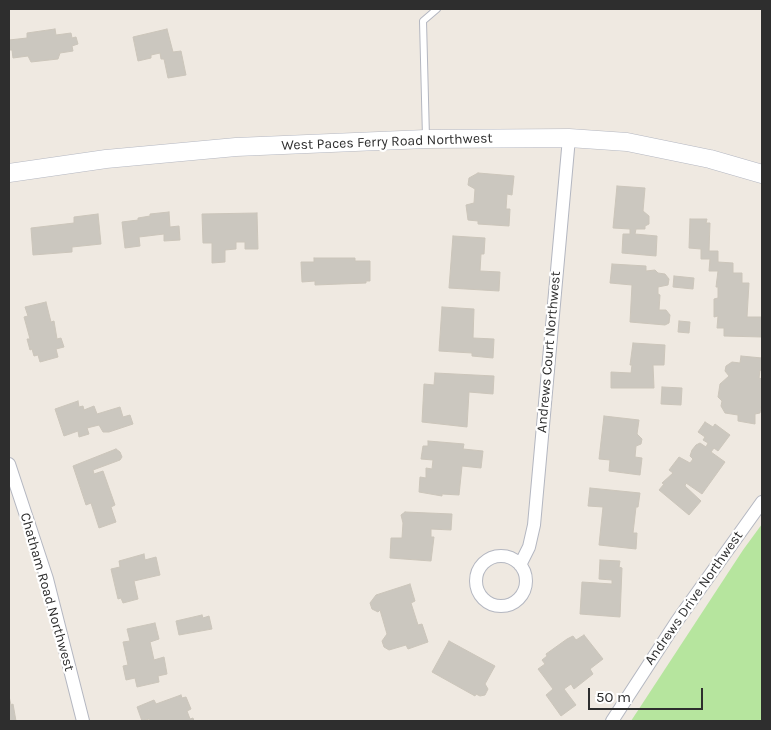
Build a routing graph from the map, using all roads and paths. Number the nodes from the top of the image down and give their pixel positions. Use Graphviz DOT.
graph roads {
  1 [pos="437,9"];
  2 [pos="569,138"];
  3 [pos="426,139"];
  4 [pos="9,174"];
  5 [pos="762,174"];
  6 [pos="9,464"];
  7 [pos="762,502"];
  8 [pos="520,564"];
  9 [pos="83,721"];
  10 [pos="612,721"];
  1 -- 3 [label="lane"];
  2 -- 3 [label="main road, West Paces Ferry Road Northwest"];
  2 -- 5 [label="main road, West Paces Ferry Road Northwest"];
  2 -- 8 [label="street, Andrews Court Northwest"];
  3 -- 4 [label="main road, West Paces Ferry Road Northwest"];
  6 -- 9 [label="street, Chatham Road Northwest"];
  7 -- 10 [label="street, Andrews Drive Northwest"];
  8 -- 8 [label="street"];
}
